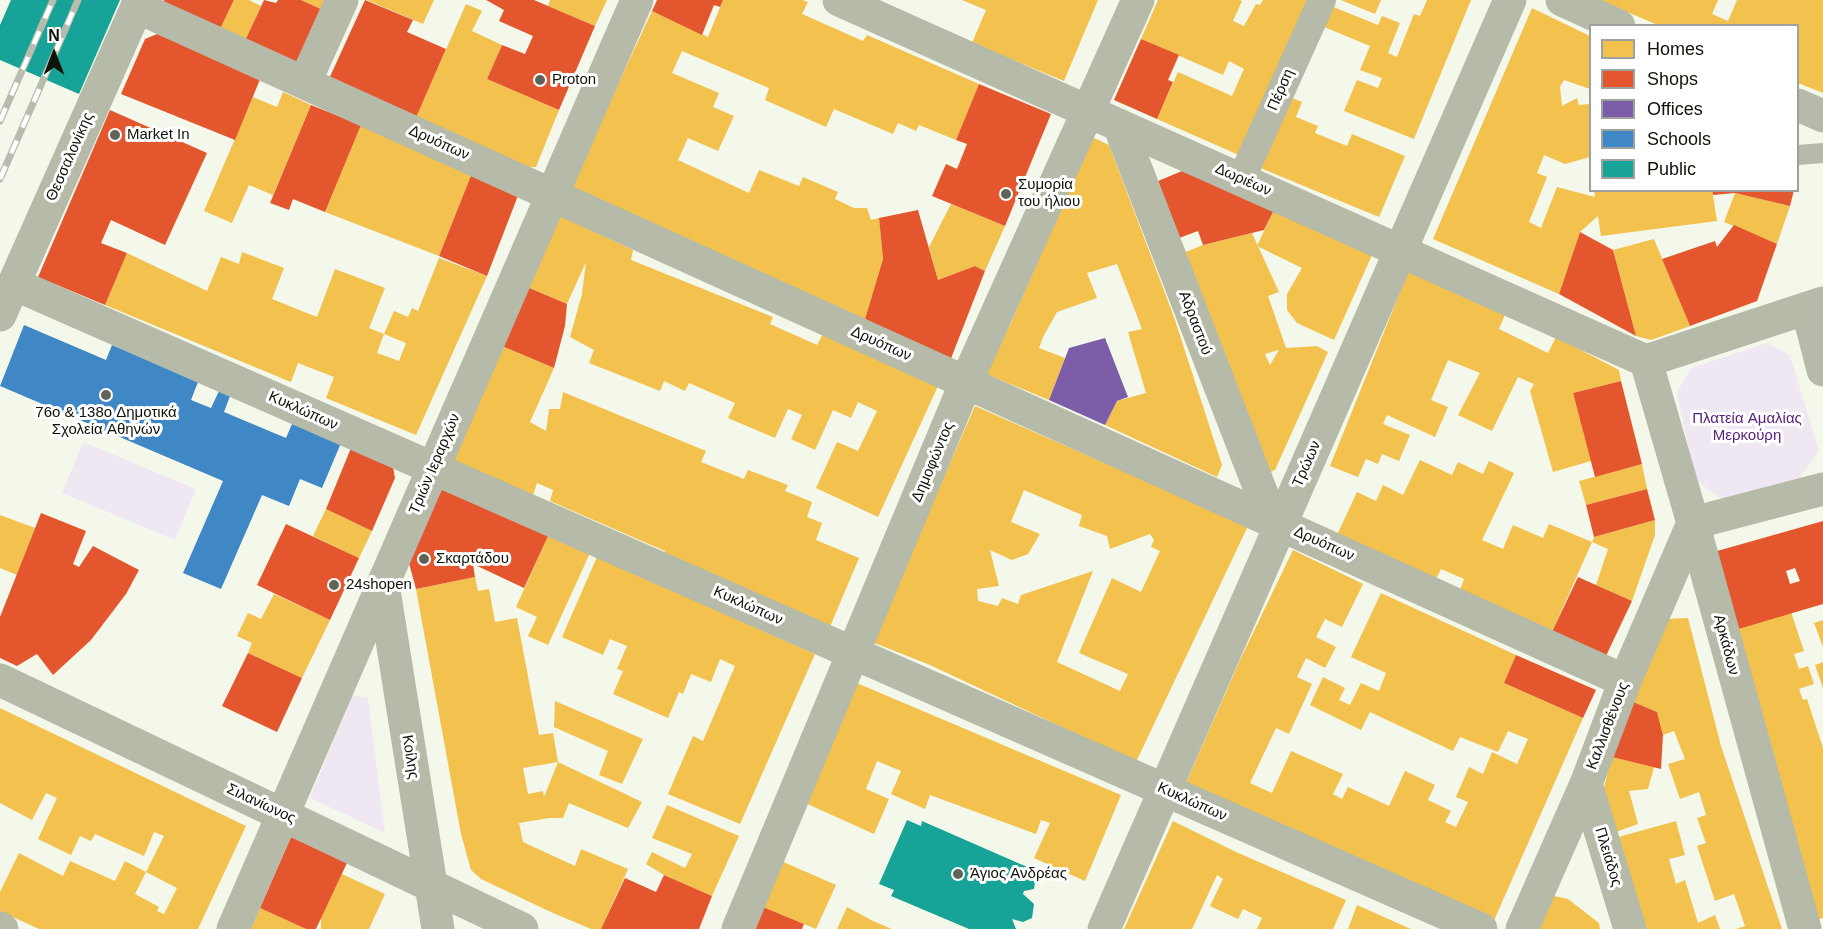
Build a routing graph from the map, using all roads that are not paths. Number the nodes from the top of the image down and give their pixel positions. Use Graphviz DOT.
graph roads {
  1 [pos="342,0"];
  2 [pos="637,0"];
  3 [pos="839,0"];
  4 [pos="1138,0"];
  5 [pos="1322,0"];
  6 [pos="1510,0"];
  7 [pos="1562,0"];
  8 [pos="139,3"];
  9 [pos="1616,24"];
  10 [pos="305,82"];
  11 [pos="1799,106"];
  12 [pos="1088,111"];
  13 [pos="1823,116"];
  14 [pos="1119,125"];
  15 [pos="1823,153"];
  16 [pos="1799,155"];
  17 [pos="1241,180"];
  18 [pos="552,194"];
  19 [pos="1400,250"];
  20 [pos="14,284"];
  21 [pos="1815,306"];
  22 [pos="0,315"];
  23 [pos="1646,361"];
  24 [pos="1823,369"];
  25 [pos="966,382"];
  26 [pos="433,468"];
  27 [pos="1823,489"];
  28 [pos="1276,523"];
  29 [pos="1693,523"];
  30 [pos="383,584"];
  31 [pos="853,653"];
  32 [pos="0,680"];
  33 [pos="1625,681"];
  34 [pos="1586,784"];
  35 [pos="1165,790"];
  36 [pos="283,815"];
  37 [pos="430,885"];
  38 [pos="233,929"];
  39 [pos="438,929"];
  40 [pos="522,929"];
  41 [pos="738,929"];
  42 [pos="1104,929"];
  43 [pos="1481,929"];
  44 [pos="1522,929"];
  45 [pos="1630,929"];
  46 [pos="1804,929"];
  1 -- 10 [label="street"];
  2 -- 18 [label="street, Τριών Ιεραρχών"];
  3 -- 12 [label="street, Δωριέων"];
  4 -- 12 [label="street, Δημοφώντος"];
  5 -- 17 [label="street, Πέρση"];
  6 -- 19 [label="street, Τρώων"];
  7 -- 9 [label="street"];
  8 -- 10 [label="street, Δρυόπων"];
  8 -- 20 [label="street, Θεσσαλονίκης"];
  10 -- 18 [label="street, Δρυόπων"];
  11 -- 13 [label="street"];
  12 -- 14 [label="street, Δωριέων"];
  12 -- 25 [label="street, Δημοφώντος"];
  14 -- 17 [label="street, Δωριέων"];
  14 -- 28 [label="street, Αδραστού"];
  15 -- 16 [label="lane"];
  17 -- 19 [label="street, Δωριέων"];
  18 -- 25 [label="street, Δρυόπων"];
  18 -- 26 [label="street, Τριών Ιεραρχών"];
  19 -- 23 [label="street, Δωριέων"];
  19 -- 28 [label="street, Τρώων"];
  20 -- 22 [label="street, Θεσσαλονίκης"];
  20 -- 26 [label="street, Κυκλώπων"];
  21 -- 23 [label="street"];
  21 -- 24 [label="street"];
  23 -- 29 [label="street, Αρκάδων"];
  25 -- 28 [label="street, Δρυόπων"];
  25 -- 31 [label="street, Δημοφώντος"];
  26 -- 30 [label="street, Τριών Ιεραρχών"];
  26 -- 31 [label="street, Κυκλώπων"];
  27 -- 29 [label="street"];
  28 -- 33 [label="street, Δρυόπων"];
  28 -- 35 [label="street, Τρώων"];
  29 -- 33 [label="street, Καλλισθένους"];
  29 -- 46 [label="street, Αρκάδων"];
  30 -- 36 [label="street, Τριών Ιεραρχών"];
  30 -- 37 [label="street, Κοίλης"];
  31 -- 35 [label="street, Κυκλώπων"];
  31 -- 41 [label="street, Δημοφώντος"];
  32 -- 36 [label="street, Σιλανίωνος"];
  33 -- 34 [label="street, Καλλισθένους"];
  34 -- 44 [label="street, Καλλισθένους"];
  34 -- 45 [label="street, Πλειάδος"];
  35 -- 42 [label="street, Τρώων"];
  35 -- 43 [label="street, Κυκλώπων"];
  36 -- 37 [label="street, Σιλανίωνος"];
  36 -- 38 [label="street, Τριών Ιεραρχών"];
  37 -- 39 [label="street, Κοίλης"];
  37 -- 40 [label="street, Σιλανίωνος"];
}
